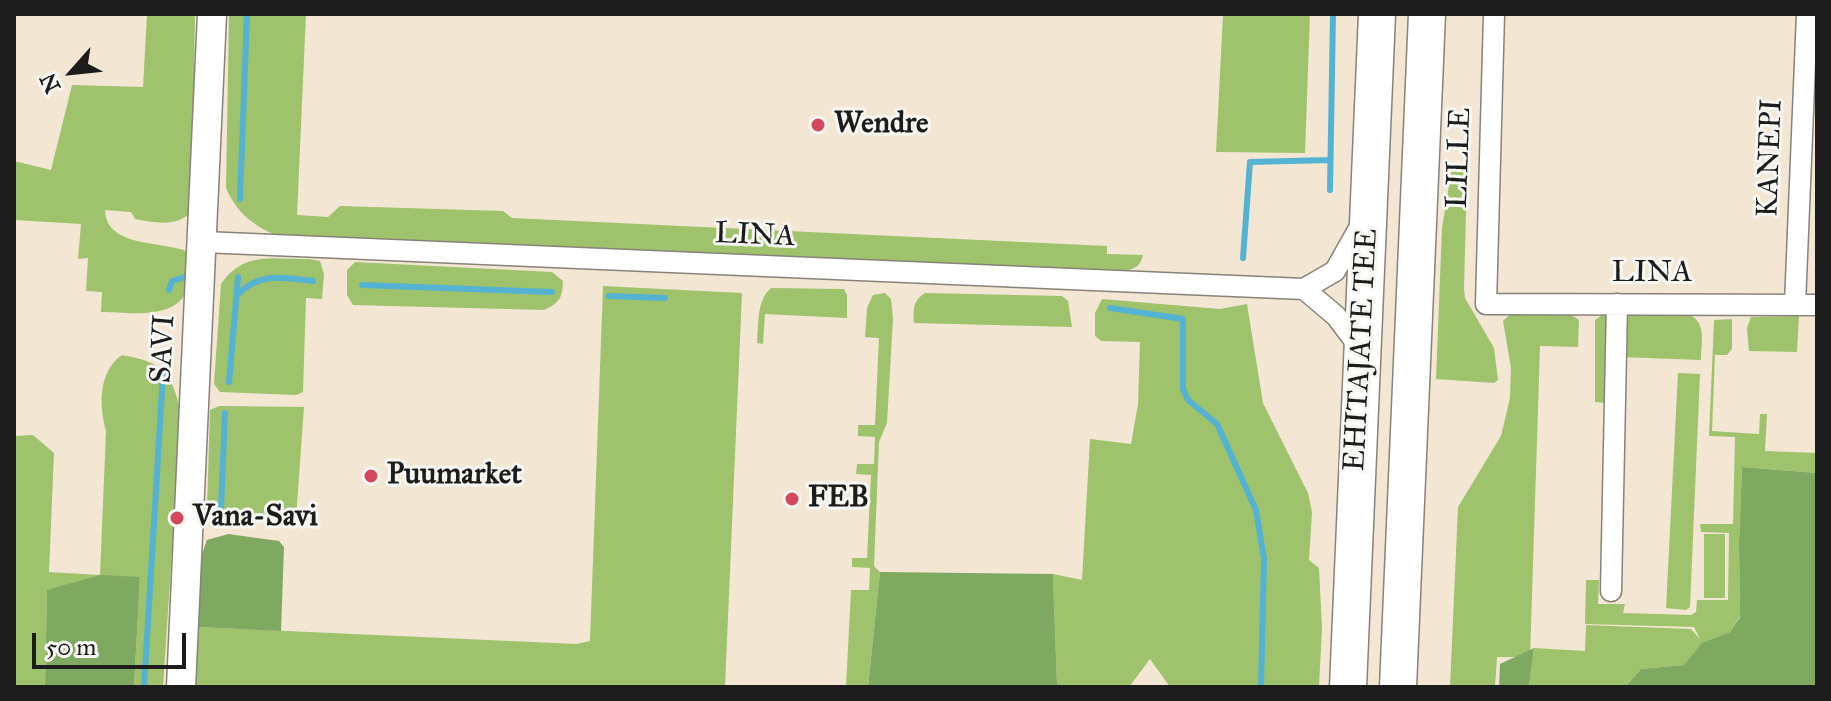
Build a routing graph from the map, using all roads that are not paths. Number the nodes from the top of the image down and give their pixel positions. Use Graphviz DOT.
graph roads {
  1 [pos="212,14"];
  2 [pos="1377,14"];
  3 [pos="1427,14"];
  4 [pos="1494,14"];
  5 [pos="1807,14"];
  6 [pos="1368,211"];
  7 [pos="203,242"];
  8 [pos="1304,289"];
  9 [pos="1486,304"];
  10 [pos="1617,304"];
  11 [pos="1795,304"];
  12 [pos="1817,305"];
  13 [pos="1362,350"];
  14 [pos="1611,591"];
  15 [pos="181,687"];
  16 [pos="1348,687"];
  17 [pos="1398,687"];
  1 -- 7 [label="street, SAVI"];
  2 -- 6 [label="highway, EHITAJATE TEE"];
  3 -- 17 [label="highway, EHITAJATE TEE"];
  4 -- 9 [label="street, LILLE"];
  5 -- 11 [label="street, KANEPI"];
  6 -- 8 [label="street"];
  6 -- 13 [label="highway, EHITAJATE TEE"];
  7 -- 8 [label="street, LINA"];
  7 -- 15 [label="street, SAVI"];
  8 -- 13 [label="street"];
  9 -- 10 [label="street, LINA"];
  10 -- 11 [label="street, LINA"];
  10 -- 14 [label="street"];
  11 -- 12 [label="street, LINA"];
  13 -- 16 [label="highway, EHITAJATE TEE"];
}
